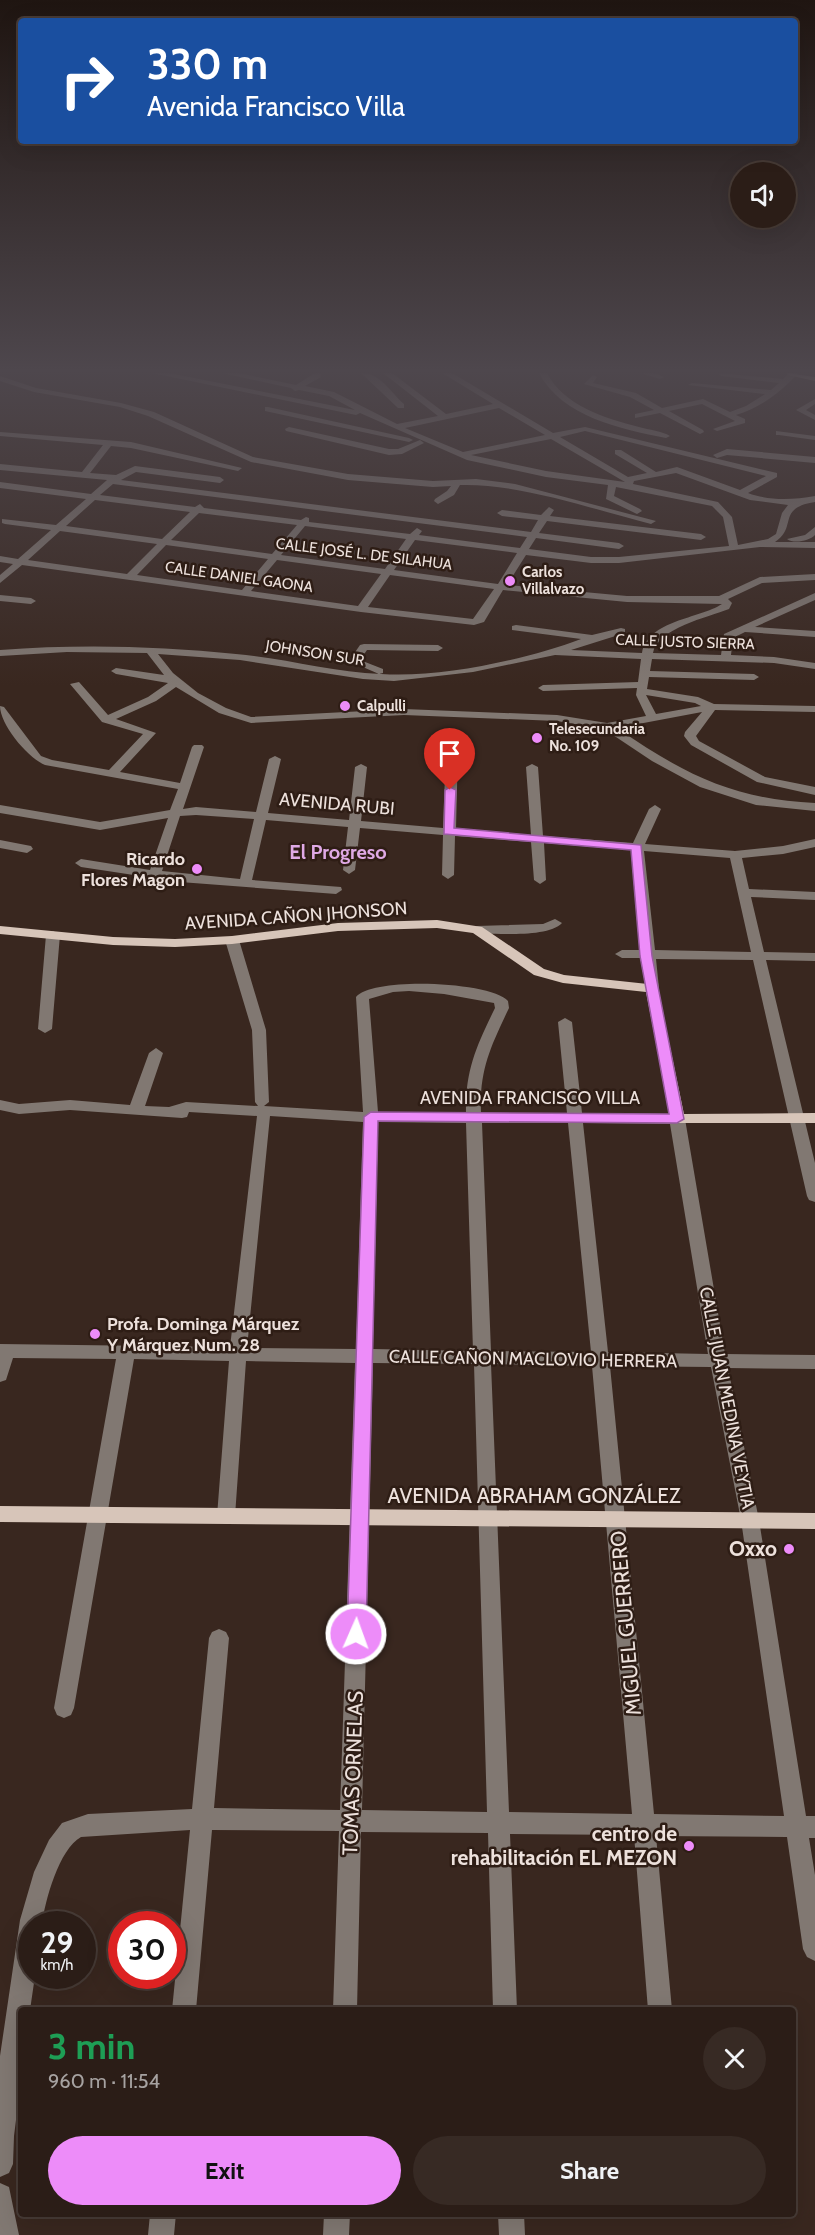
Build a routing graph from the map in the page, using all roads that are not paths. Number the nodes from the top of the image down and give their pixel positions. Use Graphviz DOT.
graph roads {
  1 [pos="98,477"];
  2 [pos="118,477"];
  3 [pos="191,477"];
  4 [pos="352,477"];
  5 [pos="577,477"];
  6 [pos="622,477"];
  7 [pos="639,477"];
  8 [pos="697,477"];
  9 [pos="770,477"];
  10 [pos="114,480"];
  11 [pos="627,480"];
  12 [pos="457,482"];
  13 [pos="613,483"];
  14 [pos="0,485"];
  15 [pos="217,487"];
  16 [pos="638,487"];
  17 [pos="741,493"];
  18 [pos="93,497"];
  19 [pos="753,498"];
  20 [pos="815,499"];
  21 [pos="438,501"];
  22 [pos="795,503"];
  23 [pos="317,507"];
  24 [pos="720,507"];
  25 [pos="197,511"];
  26 [pos="502,513"];
  27 [pos="546,514"];
  28 [pos="5,521"];
  29 [pos="425,521"];
  30 [pos="302,524"];
  31 [pos="651,526"];
  32 [pos="60,528"];
  33 [pos="815,530"];
  34 [pos="535,535"];
  35 [pos="701,537"];
  36 [pos="411,538"];
  37 [pos="776,538"];
  38 [pos="165,543"];
  39 [pos="815,545"];
  40 [pos="619,546"];
  41 [pos="752,546"];
  42 [pos="734,548"];
  43 [pos="523,553"];
  44 [pos="274,557"];
  45 [pos="0,559"];
  46 [pos="22,562"];
  47 [pos="387,571"];
  48 [pos="129,577"];
  49 [pos="815,577"];
  50 [pos="0,580"];
  51 [pos="684,586"];
  52 [pos="499,587"];
  53 [pos="244,593"];
  54 [pos="815,596"];
  55 [pos="0,598"];
  56 [pos="688,598"];
  57 [pos="721,598"];
  58 [pos="30,601"];
  59 [pos="798,605"];
  60 [pos="815,606"];
  61 [pos="361,609"];
  62 [pos="516,628"];
  63 [pos="745,630"];
  64 [pos="621,631"];
  65 [pos="815,634"];
  66 [pos="593,637"];
  67 [pos="438,648"];
  68 [pos="151,652"];
  69 [pos="0,653"];
  70 [pos="553,653"];
  71 [pos="646,656"];
  72 [pos="726,657"];
  73 [pos="815,666"];
  74 [pos="116,671"];
  75 [pos="399,677"];
  76 [pos="754,677"];
  77 [pos="174,681"];
  78 [pos="643,683"];
  79 [pos="75,684"];
  80 [pos="543,688"];
  81 [pos="712,707"];
  82 [pos="815,709"];
  83 [pos="1,712"];
  84 [pos="653,719"];
  85 [pos="106,720"];
  86 [pos="607,726"];
  87 [pos="198,747"];
  88 [pos="452,749"];
  89 [pos="275,759"];
  90 [pos="532,767"];
  91 [pos="362,768"];
  92 [pos="111,775"];
  93 [pos="185,787"];
  94 [pos="815,791"];
  95 [pos="815,807"];
  96 [pos="0,809"];
  97 [pos="655,809"];
  98 [pos="175,813"];
  99 [pos="263,816"];
  100 [pos="353,825"];
  101 [pos="448,831"];
  102 [pos="538,839"];
  103 [pos="815,843"];
  104 [pos="0,844"];
  105 [pos="637,847"];
  106 [pos="27,849"];
  107 [pos="735,855"];
  108 [pos="81,863"];
  109 [pos="349,870"];
  110 [pos="154,875"];
  111 [pos="448,875"];
  112 [pos="540,880"];
  113 [pos="245,884"];
  114 [pos="336,890"];
  115 [pos="745,893"];
  116 [pos="815,896"];
  117 [pos="555,923"];
  118 [pos="0,930"];
  119 [pos="477,930"];
  120 [pos="53,935"];
  121 [pos="232,940"];
  122 [pos="622,954"];
  123 [pos="646,956"];
  124 [pos="815,957"];
  125 [pos="761,958"];
  126 [pos="652,988"];
  127 [pos="565,1022"];
  128 [pos="45,1029"];
  129 [pos="156,1053"];
  130 [pos="0,1105"];
  131 [pos="88,1108"];
  132 [pos="136,1109"];
  133 [pos="262,1110"];
  134 [pos="174,1111"];
  135 [pos="0,1113"];
  136 [pos="317,1115"];
  137 [pos="371,1117"];
  138 [pos="474,1117"];
  139 [pos="796,1118"];
  140 [pos="815,1118"];
  141 [pos="575,1119"];
  142 [pos="677,1119"];
  143 [pos="815,1196"];
  144 [pos="3,1352"];
  145 [pos="126,1353"];
  146 [pos="238,1355"];
  147 [pos="364,1356"];
  148 [pos="482,1358"];
  149 [pos="601,1360"];
  150 [pos="718,1361"];
  151 [pos="815,1362"];
  152 [pos="0,1375"];
  153 [pos="0,1514"];
  154 [pos="99,1515"];
  155 [pos="226,1516"];
  156 [pos="360,1517"];
  157 [pos="487,1518"];
  158 [pos="617,1519"];
  159 [pos="750,1520"];
  160 [pos="815,1521"];
  161 [pos="219,1638"];
  162 [pos="64,1708"];
  163 [pos="204,1819"];
  164 [pos="352,1821"];
  165 [pos="500,1822"];
  166 [pos="642,1824"];
  167 [pos="805,1826"];
  168 [pos="815,1949"];
  169 [pos="19,2007"];
  170 [pos="184,2007"];
  171 [pos="345,2007"];
  172 [pos="505,2007"];
  173 [pos="660,2007"];
  174 [pos="18,2014"];
  175 [pos="0,2164"];
  176 [pos="0,2196"];
  177 [pos="163,2217"];
  178 [pos="337,2217"];
  179 [pos="511,2217"];
  180 [pos="6,2235"];
  181 [pos="161,2235"];
  182 [pos="336,2235"];
  183 [pos="512,2235"];
  1 -- 10 [label="street"];
  2 -- 10 [label="street"];
  3 -- 15 [label="street"];
  4 -- 12 [label="street"];
  5 -- 13 [label="street"];
  6 -- 11 [label="street"];
  7 -- 11 [label="street"];
  8 -- 17 [label="street"];
  9 -- 17 [label="street"];
  10 -- 15 [label="street"];
  10 -- 18 [label="street"];
  11 -- 16 [label="street"];
  12 -- 21 [label="street"];
  12 -- 31 [label="street"];
  13 -- 16 [label="street"];
  13 -- 31 [label="street"];
  14 -- 18 [label="street"];
  15 -- 23 [label="street"];
  15 -- 25 [label="street"];
  16 -- 24 [label="street"];
  17 -- 19 [label="street"];
  18 -- 25 [label="street"];
  18 -- 32 [label="street"];
  19 -- 22 [label="street"];
  19 -- 24 [label="street"];
  20 -- 22 [label="street"];
  22 -- 37 [label="street"];
  23 -- 29 [label="street"];
  23 -- 30 [label="street"];
  24 -- 42 [label="street"];
  25 -- 30 [label="street"];
  25 -- 38 [label="street"];
  26 -- 27 [label="street"];
  27 -- 31 [label="street"];
  27 -- 34 [label="street"];
  28 -- 32 [label="street, CALLE JOSÉ L. DE SILAHUA"];
  29 -- 34 [label="street"];
  29 -- 36 [label="street"];
  30 -- 36 [label="street"];
  30 -- 44 [label="street"];
  31 -- 35 [label="street"];
  32 -- 38 [label="street, CALLE JOSÉ L. DE SILAHUA"];
  32 -- 46 [label="street"];
  33 -- 37 [label="street"];
  34 -- 40 [label="street"];
  34 -- 43 [label="street"];
  36 -- 43 [label="street"];
  36 -- 47 [label="street"];
  37 -- 41 [label="street"];
  38 -- 44 [label="street, CALLE JOSÉ L. DE SILAHUA"];
  38 -- 48 [label="street"];
  39 -- 41 [label="street"];
  41 -- 42 [label="street"];
  42 -- 43 [label="street"];
  43 -- 52 [label="street"];
  44 -- 47 [label="street, CALLE JOSÉ L. DE SILAHUA"];
  44 -- 53 [label="street"];
  45 -- 46 [label="street, CALLE DANIEL GAONA"];
  46 -- 48 [label="street, CALLE DANIEL GAONA"];
  46 -- 50 [label="street"];
  47 -- 52 [label="street, CALLE JOSÉ L. DE SILAHUA"];
  47 -- 61 [label="street"];
  48 -- 53 [label="street, CALLE DANIEL GAONA"];
  49 -- 57 [label="street"];
  51 -- 56 [label="street"];
  52 -- 56 [label="street, CALLE JOSÉ L. DE SILAHUA"];
  52 -- 61 [label="street, CALLE DANIEL GAONA"];
  53 -- 61 [label="street, CALLE DANIEL GAONA"];
  54 -- 59 [label="street"];
  55 -- 58 [label="street"];
  56 -- 57 [label="street, CALLE JOSÉ L. DE SILAHUA"];
  57 -- 71 [label="street"];
  59 -- 60 [label="street"];
  59 -- 63 [label="street"];
  62 -- 66 [label="street"];
  63 -- 65 [label="street"];
  63 -- 72 [label="street"];
  64 -- 66 [label="street, JOHNSON SUR"];
  66 -- 70 [label="street, JOHNSON SUR"];
  67 -- 75 [label="street"];
  68 -- 69 [label="street, JOHNSON SUR"];
  68 -- 75 [label="street, JOHNSON SUR"];
  68 -- 77 [label="street"];
  70 -- 71 [label="street, CALLE JUSTO SIERRA"];
  70 -- 75 [label="street, JOHNSON SUR"];
  71 -- 72 [label="street, CALLE JUSTO SIERRA"];
  71 -- 78 [label="street"];
  72 -- 73 [label="street, CALLE JUSTO SIERRA"];
  74 -- 77 [label="street"];
  76 -- 78 [label="street"];
  77 -- 85 [label="street"];
  77 -- 86 [label="street"];
  78 -- 80 [label="street"];
  78 -- 81 [label="street"];
  78 -- 84 [label="street"];
  79 -- 85 [label="street"];
  81 -- 82 [label="street"];
  81 -- 84 [label="street"];
  81 -- 94 [label="street"];
  83 -- 92 [label="street"];
  84 -- 86 [label="street"];
  85 -- 92 [label="street"];
  86 -- 95 [label="street"];
  87 -- 93 [label="street"];
  88 -- 101 [label="street"];
  89 -- 99 [label="street"];
  90 -- 102 [label="street"];
  91 -- 100 [label="street"];
  92 -- 93 [label="street"];
  93 -- 98 [label="street"];
  96 -- 98 [label="street, AVENIDA RUBI"];
  97 -- 105 [label="street"];
  98 -- 99 [label="street, AVENIDA RUBI"];
  98 -- 110 [label="street"];
  99 -- 100 [label="street, AVENIDA RUBI"];
  99 -- 113 [label="street"];
  100 -- 101 [label="street, AVENIDA RUBI"];
  100 -- 109 [label="street"];
  101 -- 102 [label="street, AVENIDA RUBI"];
  101 -- 111 [label="street"];
  102 -- 105 [label="street, AVENIDA RUBI"];
  102 -- 112 [label="street"];
  103 -- 107 [label="street, AVENIDA RUBI"];
  104 -- 106 [label="street"];
  105 -- 107 [label="street, AVENIDA RUBI"];
  105 -- 123 [label="street, CALLE JUAN MEDINA VEYTIA"];
  107 -- 115 [label="street"];
  108 -- 110 [label="street"];
  110 -- 113 [label="street"];
  113 -- 114 [label="street"];
  115 -- 116 [label="street"];
  115 -- 125 [label="street"];
  117 -- 119 [label="street"];
  118 -- 120 [label="main road, AVENIDA CAÑON JHONSON"];
  119 -- 121 [label="main road, AVENIDA CAÑON JHONSON"];
  119 -- 126 [label="main road, AVENIDA CAÑON JHONSON"];
  120 -- 121 [label="main road, AVENIDA CAÑON JHONSON"];
  120 -- 128 [label="street"];
  121 -- 133 [label="street"];
  122 -- 123 [label="street"];
  123 -- 125 [label="street"];
  123 -- 126 [label="street, CALLE JUAN MEDINA VEYTIA"];
  124 -- 125 [label="street"];
  125 -- 139 [label="street"];
  126 -- 142 [label="main road, CALLE JUAN MEDINA VEYTIA"];
  127 -- 141 [label="street, MIGUEL GUERRERO"];
  129 -- 132 [label="street"];
  130 -- 131 [label="street, AVENIDA FRANCISCO VILLA"];
  131 -- 132 [label="street, AVENIDA FRANCISCO VILLA"];
  131 -- 135 [label="street, AVENIDA FRANCISCO VILLA"];
  132 -- 134 [label="street, AVENIDA FRANCISCO VILLA"];
  133 -- 134 [label="street, AVENIDA FRANCISCO VILLA"];
  133 -- 136 [label="street, AVENIDA FRANCISCO VILLA"];
  133 -- 146 [label="street"];
  134 -- 136 [label="street, AVENIDA FRANCISCO VILLA"];
  136 -- 137 [label="street, AVENIDA FRANCISCO VILLA"];
  137 -- 138 [label="street, AVENIDA FRANCISCO VILLA"];
  137 -- 138 [label="street, TOMAS ORNELAS"];
  137 -- 147 [label="street, TOMAS ORNELAS"];
  138 -- 141 [label="street, AVENIDA FRANCISCO VILLA"];
  138 -- 148 [label="street"];
  139 -- 140 [label="main road, AVENIDA FRANCISCO VILLA"];
  139 -- 142 [label="main road, AVENIDA FRANCISCO VILLA"];
  139 -- 143 [label="street"];
  141 -- 142 [label="street, AVENIDA FRANCISCO VILLA"];
  141 -- 149 [label="street, MIGUEL GUERRERO"];
  142 -- 150 [label="street, CALLE JUAN MEDINA VEYTIA"];
  144 -- 145 [label="street, CALLE CAÑON MACLOVIO HERRERA"];
  144 -- 152 [label="street"];
  145 -- 146 [label="street, CALLE CAÑON MACLOVIO HERRERA"];
  145 -- 154 [label="street"];
  146 -- 147 [label="street, CALLE CAÑON MACLOVIO HERRERA"];
  146 -- 155 [label="street"];
  147 -- 148 [label="street, CALLE CAÑON MACLOVIO HERRERA"];
  147 -- 156 [label="street, TOMAS ORNELAS"];
  148 -- 149 [label="street, CALLE CAÑON MACLOVIO HERRERA"];
  148 -- 157 [label="street"];
  149 -- 150 [label="street, CALLE CAÑON MACLOVIO HERRERA"];
  149 -- 158 [label="street, MIGUEL GUERRERO"];
  150 -- 151 [label="street, CALLE CAÑON MACLOVIO HERRERA"];
  150 -- 159 [label="street, CALLE JUAN MEDINA VEYTIA"];
  153 -- 154 [label="main road, AVENIDA ABRAHAM GONZÁLEZ"];
  154 -- 155 [label="main road, AVENIDA ABRAHAM GONZÁLEZ"];
  154 -- 162 [label="street"];
  155 -- 156 [label="main road, AVENIDA ABRAHAM GONZÁLEZ"];
  156 -- 157 [label="main road, AVENIDA ABRAHAM GONZÁLEZ"];
  156 -- 164 [label="street, TOMAS ORNELAS"];
  157 -- 158 [label="main road, AVENIDA ABRAHAM GONZÁLEZ"];
  157 -- 165 [label="street"];
  158 -- 159 [label="main road, AVENIDA ABRAHAM GONZÁLEZ"];
  158 -- 166 [label="street, MIGUEL GUERRERO"];
  159 -- 160 [label="main road, AVENIDA ABRAHAM GONZÁLEZ"];
  159 -- 167 [label="street, CALLE JUAN MEDINA VEYTIA"];
  161 -- 163 [label="street"];
  163 -- 164 [label="street"];
  163 -- 169 [label="street"];
  163 -- 170 [label="street"];
  164 -- 165 [label="street"];
  164 -- 171 [label="street, TOMAS ORNELAS"];
  165 -- 166 [label="street"];
  165 -- 172 [label="street"];
  166 -- 167 [label="street"];
  166 -- 173 [label="street, MIGUEL GUERRERO"];
  167 -- 168 [label="street, CALLE JUAN MEDINA VEYTIA"];
  174 -- 175 [label="street"];
  176 -- 180 [label="street"];
  177 -- 181 [label="street"];
  178 -- 182 [label="street"];
  179 -- 183 [label="street"];
}
